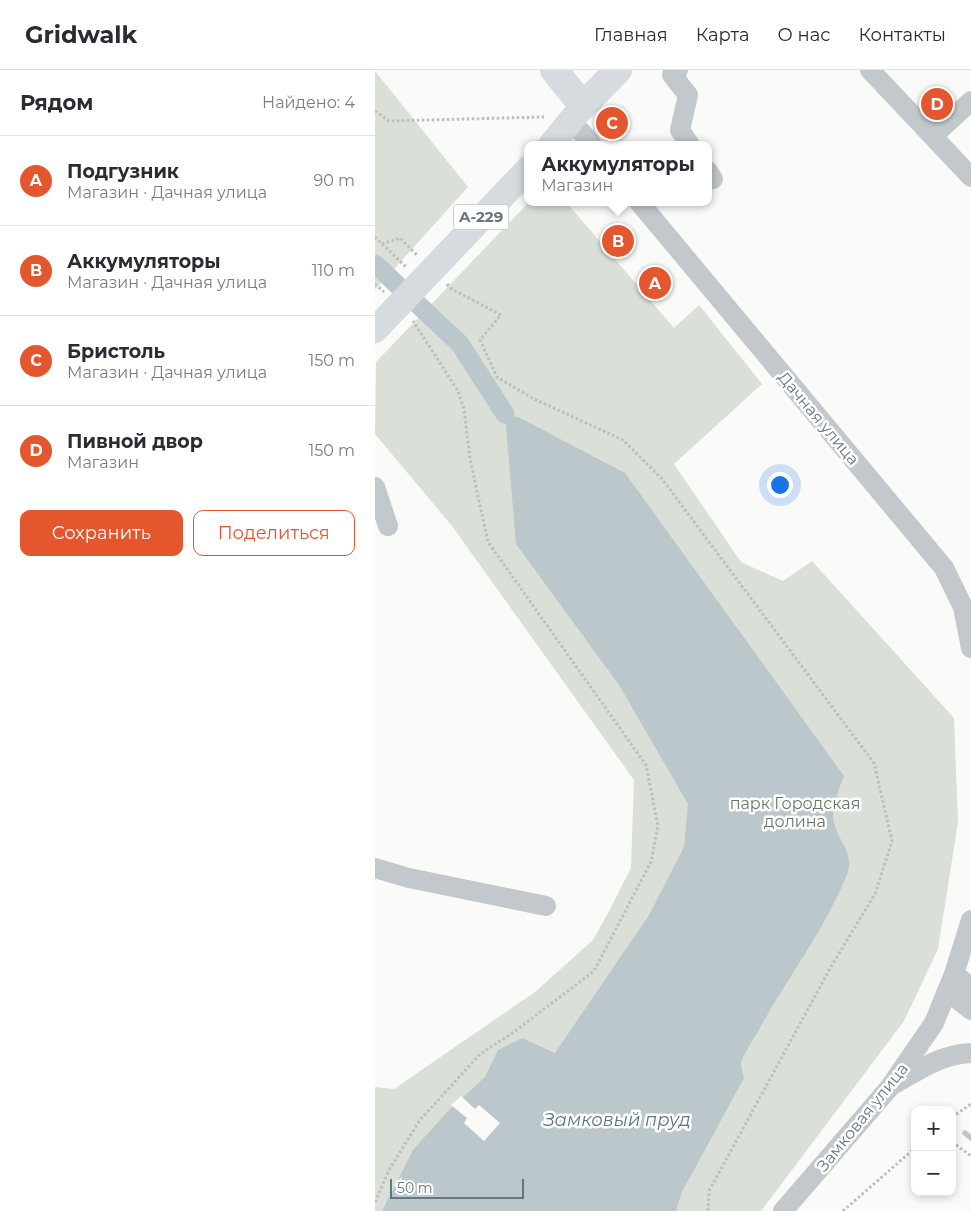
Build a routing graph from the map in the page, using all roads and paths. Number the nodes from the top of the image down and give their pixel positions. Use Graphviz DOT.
graph roads {
  1 [pos="554,70"];
  2 [pos="618,70"];
  3 [pos="678,70"];
  4 [pos="870,70"];
  5 [pos="971,102"];
  6 [pos="375,111"];
  7 [pos="577,113"];
  8 [pos="544,117"];
  9 [pos="933,136"];
  10 [pos="554,141"];
  11 [pos="589,141"];
  12 [pos="687,141"];
  13 [pos="524,173"];
  14 [pos="971,177"];
  15 [pos="642,206"];
  16 [pos="375,237"];
  17 [pos="381,244"];
  18 [pos="413,251"];
  19 [pos="408,269"];
  20 [pos="450,288"];
  21 [pos="417,324"];
  22 [pos="375,330"];
  23 [pos="375,487"];
  24 [pos="388,526"];
  25 [pos="971,647"];
  26 [pos="375,868"];
  27 [pos="546,906"];
  28 [pos="971,920"];
  29 [pos="951,982"];
  30 [pos="971,987"];
  31 [pos="971,1010"];
  32 [pos="971,1053"];
  33 [pos="890,1086"];
  34 [pos="971,1104"];
  35 [pos="956,1114"];
  36 [pos="956,1145"];
  37 [pos="912,1151"];
  38 [pos="971,1156"];
  39 [pos="375,1202"];
  40 [pos="708,1211"];
  41 [pos="783,1211"];
  42 [pos="843,1211"];
  1 -- 7 [label="highway"];
  2 -- 7 [label="highway"];
  3 -- 12 [label="street"];
  4 -- 9 [label="street"];
  5 -- 9 [label="street"];
  6 -- 8 [label="path"];
  7 -- 10 [label="main road"];
  7 -- 11 [label="street"];
  9 -- 14 [label="street"];
  13 -- 22 [label="main road, А-229"];
  15 -- 25 [label="street, Дачная улица"];
  16 -- 17 [label="path"];
  17 -- 18 [label="path"];
  17 -- 19 [label="path"];
  20 -- 40 [label="path"];
  21 -- 39 [label="path"];
  23 -- 24 [label="street"];
  26 -- 27 [label="street"];
  28 -- 29 [label="street"];
  29 -- 30 [label="street"];
  29 -- 31 [label="street"];
  29 -- 33 [label="street, Замковая улица"];
  32 -- 33 [label="street"];
  33 -- 41 [label="street, Замковая улица"];
  34 -- 35 [label="path"];
  36 -- 38 [label="path"];
  37 -- 42 [label="path"];
}
